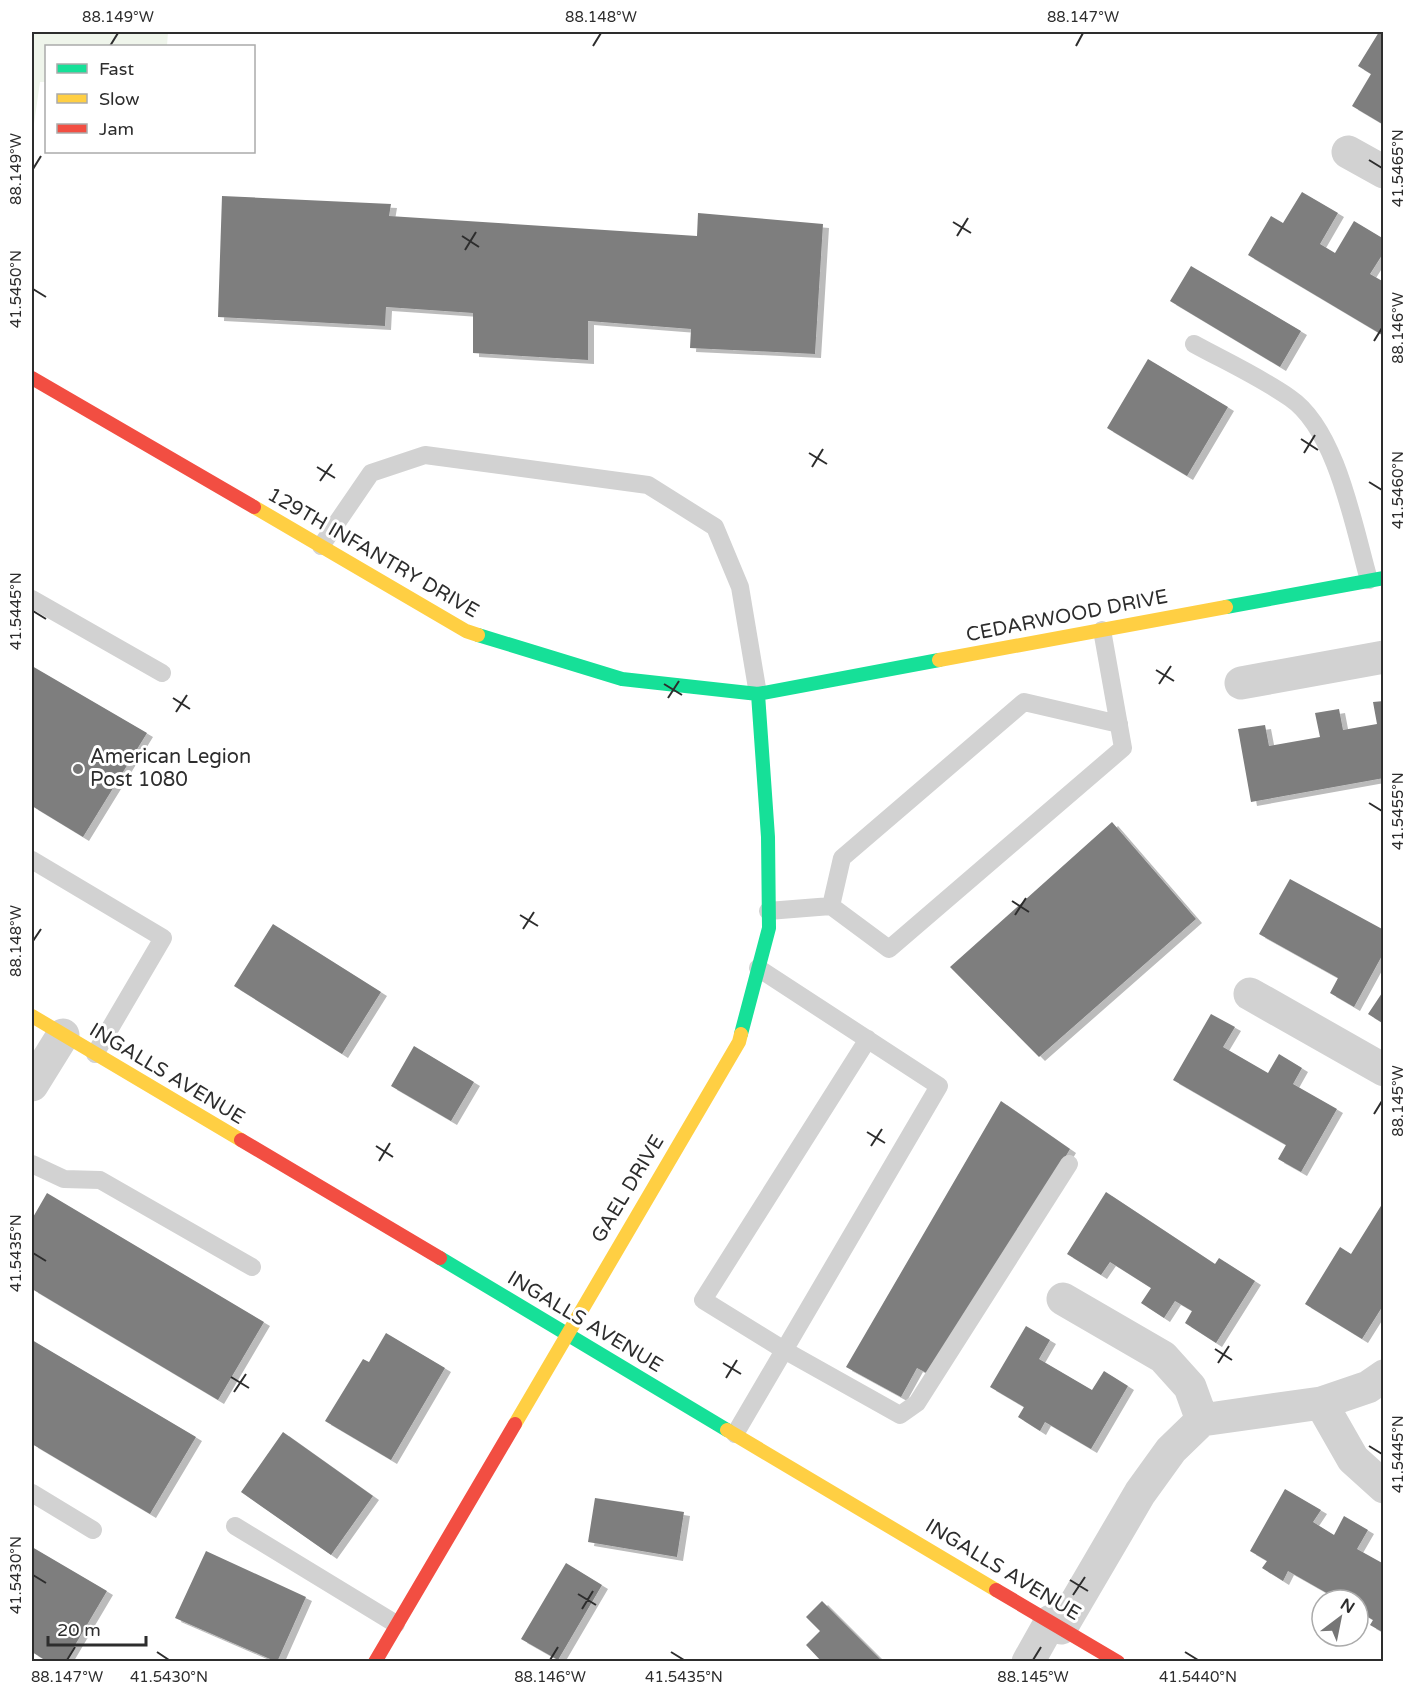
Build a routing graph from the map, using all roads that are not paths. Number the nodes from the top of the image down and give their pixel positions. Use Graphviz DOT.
graph roads {
  1 [pos="1348,152"];
  2 [pos="1383,172"];
  3 [pos="1194,344"];
  4 [pos="32,378"];
  5 [pos="321,546"];
  6 [pos="1376,579"];
  7 [pos="32,599"];
  8 [pos="1102,630"];
  9 [pos="1383,657"];
  10 [pos="162,673"];
  11 [pos="1241,683"];
  12 [pos="758,694"];
  13 [pos="1119,724"];
  14 [pos="32,860"];
  15 [pos="831,906"];
  16 [pos="768,911"];
  17 [pos="758,968"];
  18 [pos="1250,994"];
  19 [pos="32,1016"];
  20 [pos="63,1035"];
  21 [pos="868,1039"];
  22 [pos="95,1054"];
  23 [pos="1383,1070"];
  24 [pos="32,1085"];
  25 [pos="32,1164"];
  26 [pos="1069,1164"];
  27 [pos="252,1267"];
  28 [pos="1063,1299"];
  29 [pos="565,1334"];
  30 [pos="784,1350"];
  31 [pos="1383,1377"];
  32 [pos="1321,1403"];
  33 [pos="1202,1420"];
  34 [pos="735,1434"];
  35 [pos="1383,1486"];
  36 [pos="32,1493"];
  37 [pos="235,1526"];
  38 [pos="93,1530"];
  39 [pos="396,1624"];
  40 [pos="1056,1624"];
  41 [pos="375,1662"];
  42 [pos="1028,1662"];
  43 [pos="1118,1662"];
  1 -- 2 [label="street"];
  3 -- 6 [label="lane"];
  4 -- 5 [label="street, 129TH INFANTRY DRIVE"];
  5 -- 12 [label="street, 129TH INFANTRY DRIVE"];
  5 -- 12 [label="lane"];
  6 -- 8 [label="street, CEDARWOOD DRIVE"];
  7 -- 10 [label="lane"];
  8 -- 12 [label="street, CEDARWOOD DRIVE"];
  8 -- 13 [label="lane"];
  9 -- 11 [label="street"];
  12 -- 16 [label="street, GAEL DRIVE"];
  13 -- 15 [label="lane"];
  13 -- 15 [label="lane"];
  14 -- 22 [label="lane"];
  15 -- 16 [label="lane"];
  16 -- 17 [label="street, GAEL DRIVE"];
  17 -- 21 [label="lane"];
  17 -- 29 [label="street, GAEL DRIVE"];
  18 -- 23 [label="street"];
  19 -- 20 [label="street, INGALLS AVENUE"];
  20 -- 22 [label="street, INGALLS AVENUE"];
  20 -- 24 [label="street"];
  21 -- 30 [label="lane"];
  21 -- 30 [label="lane"];
  22 -- 29 [label="street, INGALLS AVENUE"];
  25 -- 27 [label="lane"];
  26 -- 30 [label="lane"];
  28 -- 33 [label="street"];
  29 -- 34 [label="street, INGALLS AVENUE"];
  29 -- 39 [label="street, GAEL DRIVE"];
  30 -- 34 [label="lane"];
  31 -- 32 [label="street"];
  32 -- 33 [label="street"];
  32 -- 35 [label="street"];
  33 -- 40 [label="street"];
  34 -- 40 [label="street, INGALLS AVENUE"];
  36 -- 38 [label="lane"];
  37 -- 39 [label="lane"];
  39 -- 41 [label="street, GAEL DRIVE"];
  40 -- 42 [label="street"];
  40 -- 43 [label="street, INGALLS AVENUE"];
}
